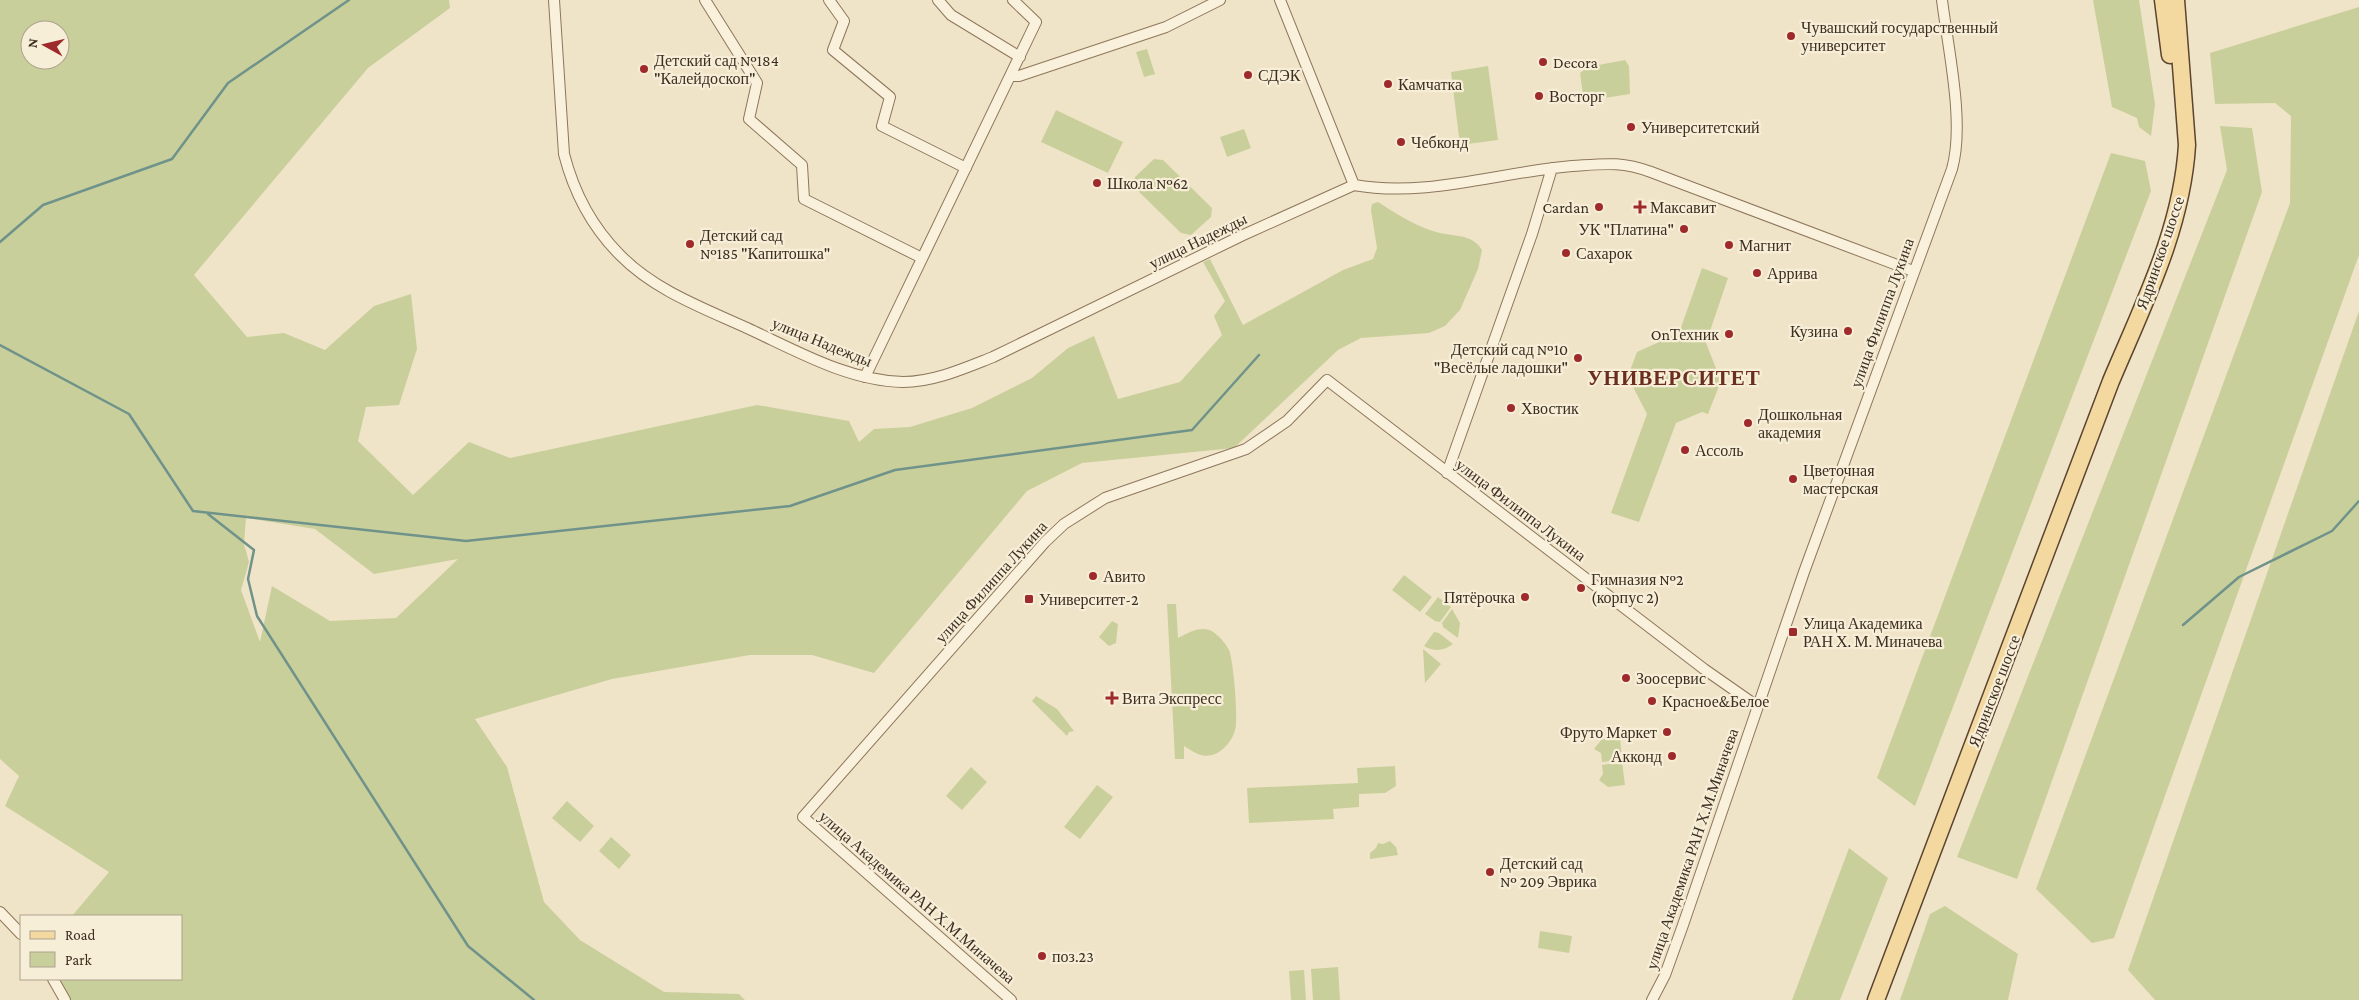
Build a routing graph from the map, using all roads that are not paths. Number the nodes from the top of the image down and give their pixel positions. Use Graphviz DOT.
graph roads {
  1 [pos="554,0"];
  2 [pos="705,0"];
  3 [pos="830,0"];
  4 [pos="938,0"];
  5 [pos="1012,0"];
  6 [pos="1220,0"];
  7 [pos="1280,0"];
  8 [pos="1942,0"];
  9 [pos="2163,0"];
  10 [pos="2176,0"];
  11 [pos="1020,57"];
  12 [pos="1010,76"];
  13 [pos="966,168"];
  14 [pos="1552,168"];
  15 [pos="1354,185"];
  16 [pos="922,258"];
  17 [pos="1913,271"];
  18 [pos="864,377"];
  19 [pos="2111,382"];
  20 [pos="1447,473"];
  21 [pos="1757,706"];
  22 [pos="803,817"];
  23 [pos="0,912"];
  24 [pos="20,933"];
  25 [pos="54,980"];
  26 [pos="65,1000"];
  27 [pos="1011,1000"];
  28 [pos="1652,1000"];
  29 [pos="1876,1000"];
  1 -- 18 [label="street, улица Надежды"];
  2 -- 16 [label="street"];
  3 -- 13 [label="street"];
  4 -- 11 [label="street"];
  5 -- 11 [label="street"];
  6 -- 12 [label="street"];
  7 -- 15 [label="street"];
  8 -- 17 [label="street, улица Филиппа Лукина"];
  9 -- 19 [label="main road, Ядринское шоссе"];
  10 -- 19 [label="main road, Ядринское шоссе"];
  11 -- 12 [label="street"];
  12 -- 13 [label="street"];
  13 -- 16 [label="street"];
  14 -- 15 [label="street"];
  14 -- 17 [label="street"];
  14 -- 20 [label="street"];
  15 -- 18 [label="street, улица Надежды"];
  16 -- 18 [label="street"];
  17 -- 21 [label="street, улица Филиппа Лукина"];
  19 -- 29 [label="main road, Ядринское шоссе"];
  20 -- 21 [label="street, улица Филиппа Лукина"];
  20 -- 22 [label="street, улица Филиппа Лукина"];
  21 -- 28 [label="street, улица Академика РАН Х.М.Миначева"];
  22 -- 27 [label="street, улица Академика РАН Х.М.Миначева"];
  23 -- 24 [label="street"];
  25 -- 26 [label="street"];
}
